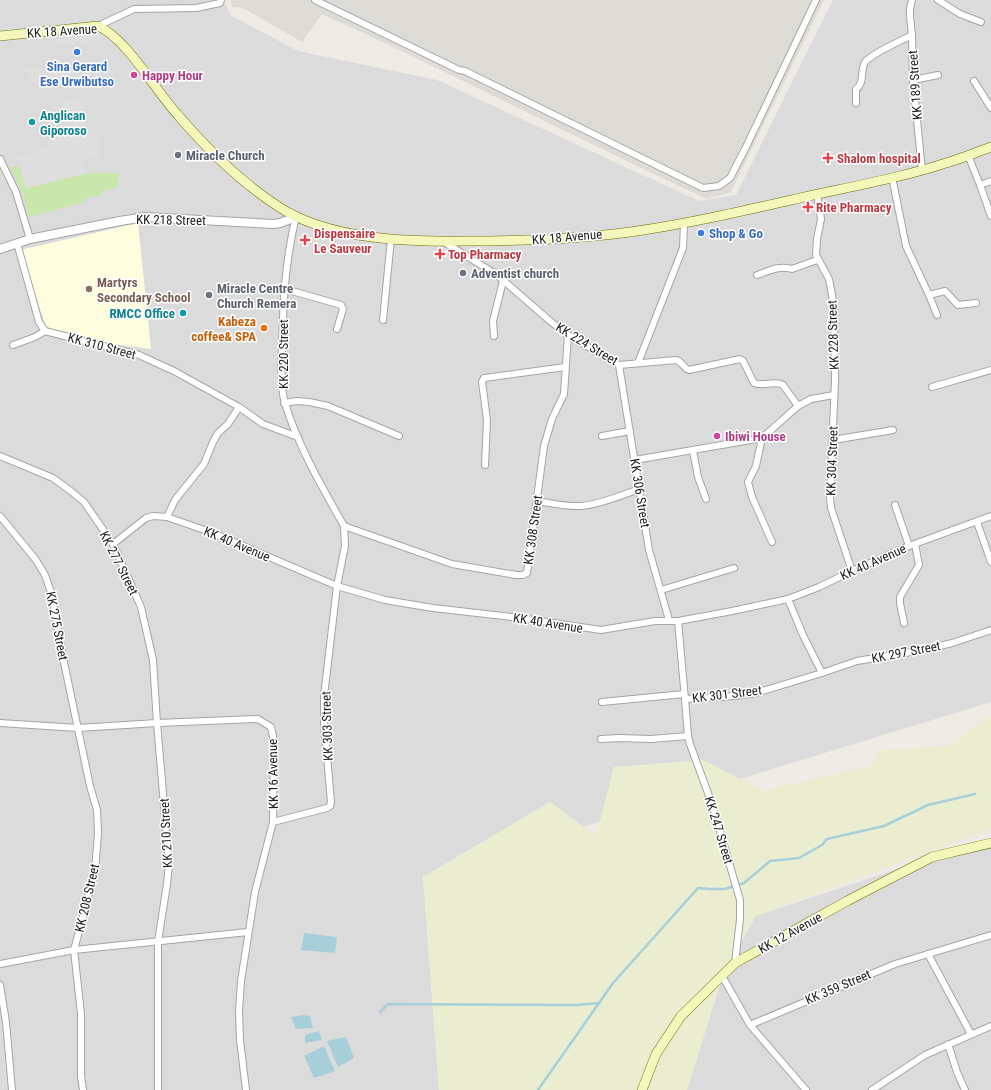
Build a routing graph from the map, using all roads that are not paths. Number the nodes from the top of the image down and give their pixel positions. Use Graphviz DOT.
graph roads {
  1 [pos="221,0"];
  2 [pos="315,0"];
  3 [pos="816,0"];
  4 [pos="912,0"];
  5 [pos="938,0"];
  6 [pos="981,22"];
  7 [pos="98,26"];
  8 [pos="912,35"];
  9 [pos="0,36"];
  10 [pos="938,74"];
  11 [pos="914,80"];
  12 [pos="974,82"];
  13 [pos="856,103"];
  14 [pos="991,108"];
  15 [pos="991,147"];
  16 [pos="968,155"];
  17 [pos="0,159"];
  18 [pos="922,170"];
  19 [pos="892,177"];
  20 [pos="991,181"];
  21 [pos="980,185"];
  22 [pos="817,194"];
  23 [pos="991,216"];
  24 [pos="296,217"];
  25 [pos="684,223"];
  26 [pos="30,239"];
  27 [pos="391,239"];
  28 [pos="444,242"];
  29 [pos="17,243"];
  30 [pos="0,249"];
  31 [pos="817,260"];
  32 [pos="757,275"];
  33 [pos="503,281"];
  34 [pos="285,289"];
  35 [pos="929,296"];
  36 [pos="976,303"];
  37 [pos="937,315"];
  38 [pos="383,320"];
  39 [pos="337,329"];
  40 [pos="45,331"];
  41 [pos="568,334"];
  42 [pos="494,336"];
  43 [pos="13,345"];
  44 [pos="638,363"];
  45 [pos="619,365"];
  46 [pos="565,367"];
  47 [pos="991,370"];
  48 [pos="932,387"];
  49 [pos="834,395"];
  50 [pos="284,403"];
  51 [pos="798,406"];
  52 [pos="239,407"];
  53 [pos="893,430"];
  54 [pos="630,431"];
  55 [pos="399,436"];
  56 [pos="602,436"];
  57 [pos="298,437"];
  58 [pos="762,438"];
  59 [pos="833,440"];
  60 [pos="693,450"];
  61 [pos="0,456"];
  62 [pos="635,460"];
  63 [pos="485,465"];
  64 [pos="639,489"];
  65 [pos="706,500"];
  66 [pos="537,501"];
  67 [pos="895,505"];
  68 [pos="0,516"];
  69 [pos="991,516"];
  70 [pos="167,517"];
  71 [pos="976,522"];
  72 [pos="344,526"];
  73 [pos="772,542"];
  74 [pos="113,544"];
  75 [pos="912,546"];
  76 [pos="991,562"];
  77 [pos="734,568"];
  78 [pos="852,571"];
  79 [pos="337,586"];
  80 [pos="661,590"];
  81 [pos="788,599"];
  82 [pos="669,620"];
  83 [pos="678,621"];
  84 [pos="904,623"];
  85 [pos="991,630"];
  86 [pos="822,673"];
  87 [pos="685,697"];
  88 [pos="602,702"];
  89 [pos="0,723"];
  90 [pos="157,723"];
  91 [pos="78,728"];
  92 [pos="688,736"];
  93 [pos="601,739"];
  94 [pos="273,822"];
  95 [pos="991,843"];
  96 [pos="248,932"];
  97 [pos="991,935"];
  98 [pos="158,942"];
  99 [pos="74,950"];
  100 [pos="928,954"];
  101 [pos="0,964"];
  102 [pos="735,964"];
  103 [pos="722,976"];
  104 [pos="0,985"];
  105 [pos="750,1025"];
  106 [pos="991,1026"];
  107 [pos="971,1034"];
  108 [pos="948,1044"];
  109 [pos="12,1090"];
  110 [pos="83,1090"];
  111 [pos="158,1090"];
  112 [pos="246,1090"];
  113 [pos="642,1090"];
  114 [pos="806,1090"];
  115 [pos="872,1090"];
  116 [pos="965,1090"];
  1 -- 7 [label="street"];
  2 -- 3 [label="street"];
  4 -- 8 [label="street, KK 189 Street"];
  5 -- 6 [label="street"];
  7 -- 9 [label="main road, KK 18 Avenue"];
  7 -- 24 [label="main road, KK 18 Avenue"];
  8 -- 11 [label="street, KK 189 Street"];
  8 -- 13 [label="street"];
  10 -- 11 [label="street"];
  11 -- 18 [label="street, KK 189 Street"];
  12 -- 14 [label="street"];
  15 -- 16 [label="main road, KK 18 Avenue"];
  16 -- 18 [label="main road, KK 18 Avenue"];
  16 -- 21 [label="street"];
  17 -- 26 [label="street"];
  18 -- 19 [label="main road, KK 18 Avenue"];
  19 -- 22 [label="main road, KK 18 Avenue"];
  19 -- 35 [label="street"];
  20 -- 21 [label="street"];
  21 -- 23 [label="street"];
  22 -- 25 [label="main road, KK 18 Avenue"];
  22 -- 31 [label="street"];
  24 -- 26 [label="street, KK 218 Street"];
  24 -- 27 [label="main road, KK 18 Avenue"];
  24 -- 34 [label="street, KK 220 Street"];
  25 -- 28 [label="main road, KK 18 Avenue"];
  25 -- 44 [label="street"];
  26 -- 29 [label="street, KK 218 Street"];
  27 -- 28 [label="main road, KK 18 Avenue"];
  27 -- 38 [label="street"];
  28 -- 33 [label="street, KK 224 Street"];
  29 -- 30 [label="street, KK 218 Street"];
  29 -- 40 [label="street"];
  31 -- 32 [label="street"];
  31 -- 49 [label="street, KK 228 Street"];
  33 -- 41 [label="street, KK 224 Street"];
  33 -- 42 [label="street"];
  34 -- 39 [label="street"];
  34 -- 50 [label="street, KK 220 Street"];
  35 -- 36 [label="street"];
  35 -- 37 [label="street"];
  40 -- 43 [label="street"];
  40 -- 52 [label="street, KK 310 Street"];
  41 -- 45 [label="street, KK 224 Street"];
  41 -- 46 [label="street, KK 308 Street"];
  44 -- 45 [label="street, KK 224 Street"];
  44 -- 51 [label="street, KK 224 Street"];
  45 -- 54 [label="street, KK 306 Street"];
  46 -- 63 [label="street"];
  46 -- 66 [label="street, KK 308 Street"];
  47 -- 48 [label="street"];
  49 -- 51 [label="street"];
  49 -- 59 [label="street, KK 304 Street"];
  50 -- 55 [label="street"];
  50 -- 57 [label="street, KK 220 Street"];
  51 -- 58 [label="street"];
  52 -- 57 [label="street, KK 310 Street"];
  52 -- 70 [label="street"];
  53 -- 59 [label="street"];
  54 -- 56 [label="street"];
  54 -- 62 [label="street, KK 306 Street"];
  57 -- 72 [label="street, KK 220 Street"];
  58 -- 60 [label="street"];
  58 -- 73 [label="street"];
  59 -- 78 [label="street, KK 304 Street"];
  60 -- 62 [label="street"];
  60 -- 65 [label="street"];
  61 -- 74 [label="street, KK 277 Street"];
  62 -- 64 [label="street, KK 306 Street"];
  64 -- 66 [label="street"];
  64 -- 80 [label="street, KK 306 Street"];
  66 -- 72 [label="street, KK 308 Street"];
  67 -- 75 [label="street"];
  68 -- 91 [label="street, KK 275 Street"];
  69 -- 71 [label="street, KK 40 Avenue"];
  70 -- 74 [label="street, KK 40 Avenue"];
  70 -- 79 [label="street, KK 40 Avenue"];
  71 -- 75 [label="street, KK 40 Avenue"];
  71 -- 76 [label="street"];
  72 -- 79 [label="street"];
  74 -- 90 [label="street, KK 277 Street"];
  75 -- 78 [label="street, KK 40 Avenue"];
  75 -- 84 [label="street"];
  77 -- 80 [label="street"];
  78 -- 81 [label="street, KK 40 Avenue"];
  79 -- 82 [label="street, KK 40 Avenue"];
  79 -- 94 [label="street, KK 303 Street"];
  80 -- 82 [label="street, KK 306 Street"];
  81 -- 83 [label="street, KK 40 Avenue"];
  81 -- 86 [label="street"];
  82 -- 83 [label="street, KK 40 Avenue"];
  83 -- 87 [label="street, KK 301 Street"];
  85 -- 86 [label="street, KK 297 Street"];
  86 -- 87 [label="street, KK 301 Street"];
  87 -- 88 [label="street"];
  87 -- 92 [label="street, KK 247 Street"];
  89 -- 91 [label="street, KK 16 Avenue"];
  90 -- 91 [label="street, KK 16 Avenue"];
  90 -- 94 [label="street, KK 16 Avenue"];
  90 -- 98 [label="street, KK 210 Street"];
  91 -- 99 [label="street, KK 208 Street"];
  92 -- 93 [label="street"];
  92 -- 102 [label="street, KK 247 Street"];
  94 -- 96 [label="street, KK 16 Avenue"];
  95 -- 102 [label="main road, KK 12 Avenue"];
  96 -- 98 [label="street"];
  96 -- 112 [label="street, KK 16 Avenue"];
  97 -- 100 [label="street, KK 359 Street"];
  98 -- 99 [label="street"];
  98 -- 111 [label="street, KK 210 Street"];
  99 -- 101 [label="street"];
  99 -- 110 [label="street"];
  100 -- 105 [label="street, KK 359 Street"];
  100 -- 107 [label="street"];
  102 -- 103 [label="main road, KK 12 Avenue"];
  103 -- 105 [label="street"];
  103 -- 113 [label="main road, KK 12 Avenue"];
  104 -- 109 [label="street"];
  105 -- 114 [label="street"];
  106 -- 107 [label="street"];
  107 -- 108 [label="street"];
  108 -- 115 [label="street"];
  108 -- 116 [label="street"];
}
